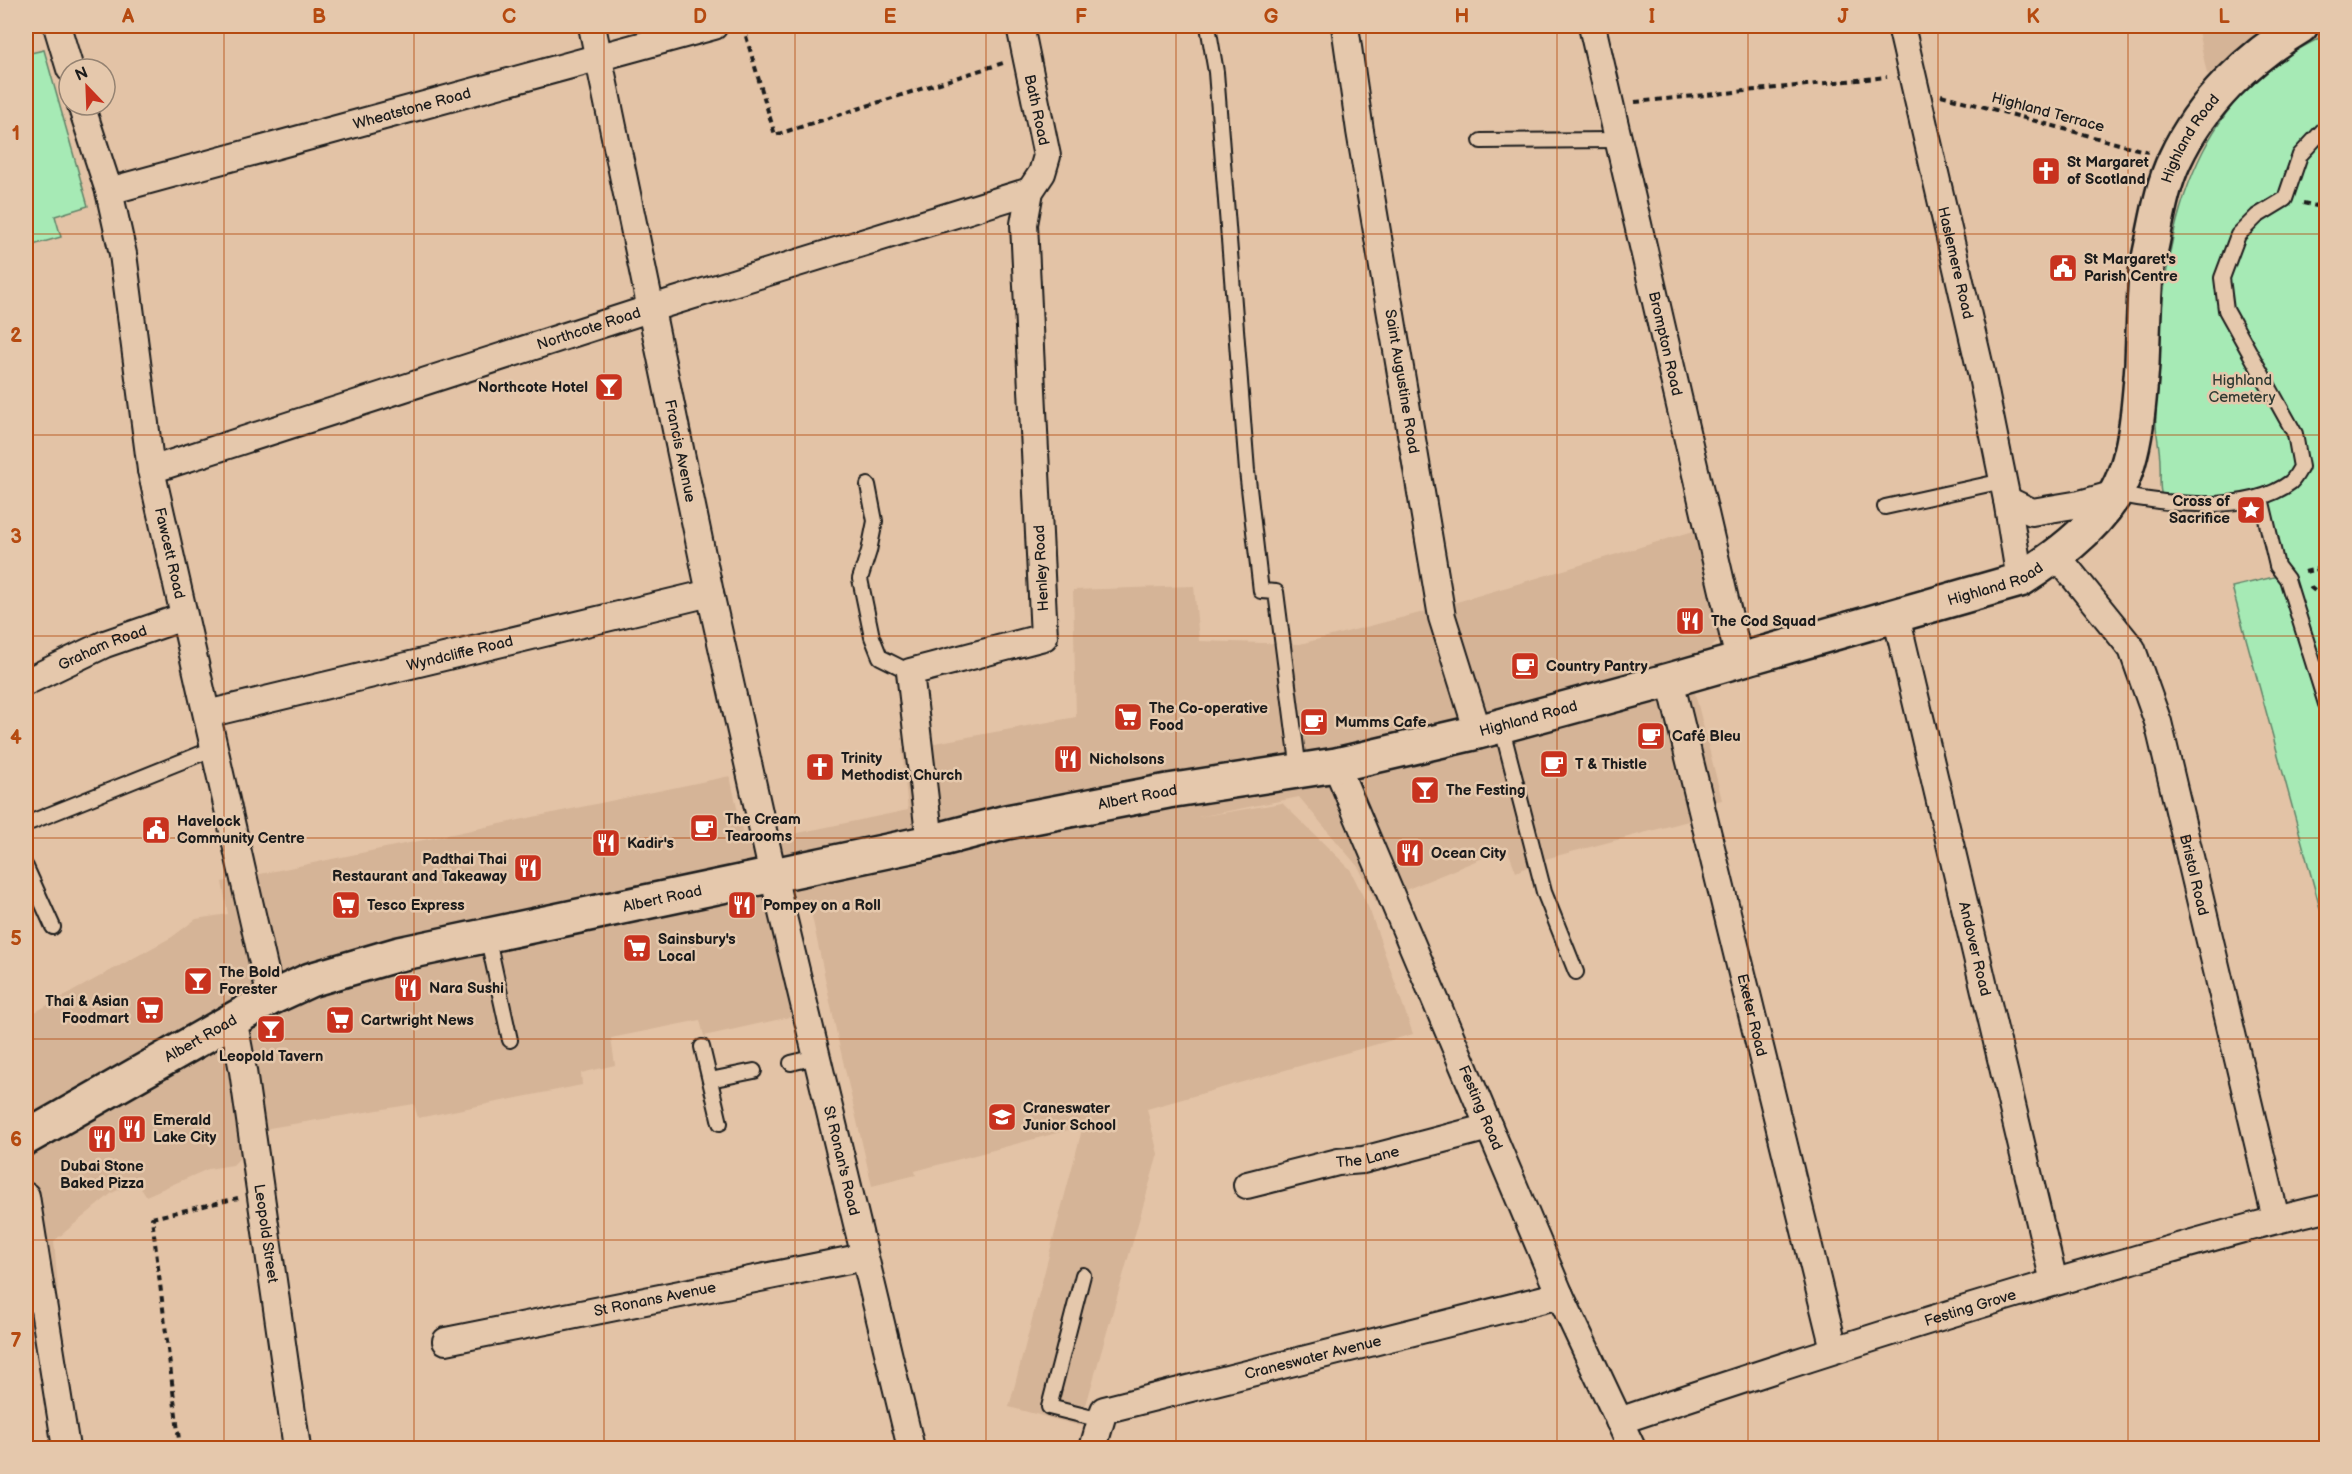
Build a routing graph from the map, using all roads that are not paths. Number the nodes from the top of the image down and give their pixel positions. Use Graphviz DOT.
graph roads {
  1 [pos="57,26"];
  2 [pos="592,26"];
  3 [pos="714,26"];
  4 [pos="1020,26"];
  5 [pos="1208,26"];
  6 [pos="1345,26"];
  7 [pos="1592,26"];
  8 [pos="1901,26"];
  9 [pos="2301,26"];
  10 [pos="66,57"];
  11 [pos="599,58"];
  12 [pos="85,117"];
  13 [pos="2326,128"];
  14 [pos="1619,140"];
  15 [pos="1481,141"];
  16 [pos="108,191"];
  17 [pos="1030,191"];
  18 [pos="652,308"];
  19 [pos="151,470"];
  20 [pos="868,485"];
  21 [pos="2005,490"];
  22 [pos="2115,494"];
  23 [pos="2261,498"];
  24 [pos="1885,507"];
  25 [pos="2056,556"];
  26 [pos="2020,580"];
  27 [pos="710,593"];
  28 [pos="1896,616"];
  29 [pos="183,617"];
  30 [pos="1739,660"];
  31 [pos="910,672"];
  32 [pos="1670,680"];
  33 [pos="26,682"];
  34 [pos="2326,704"];
  35 [pos="207,714"];
  36 [pos="1489,729"];
  37 [pos="215,748"];
  38 [pos="1336,765"];
  39 [pos="1299,771"];
  40 [pos="26,824"];
  41 [pos="930,842"];
  42 [pos="26,867"];
  43 [pos="773,875"];
  44 [pos="53,927"];
  45 [pos="487,935"];
  46 [pos="1576,972"];
  47 [pos="271,998"];
  48 [pos="233,1018"];
  49 [pos="510,1040"];
  50 [pos="702,1047"];
  51 [pos="816,1057"];
  52 [pos="791,1063"];
  53 [pos="754,1071"];
  54 [pos="710,1080"];
  55 [pos="720,1123"];
  56 [pos="1489,1127"];
  57 [pos="26,1138"];
  58 [pos="1247,1185"];
  59 [pos="26,1196"];
  60 [pos="2326,1208"];
  61 [pos="2276,1219"];
  62 [pos="864,1257"];
  63 [pos="1083,1275"];
  64 [pos="2054,1282"];
  65 [pos="1560,1295"];
  66 [pos="446,1341"];
  67 [pos="1834,1349"];
  68 [pos="1101,1420"];
  69 [pos="1619,1421"];
  70 [pos="66,1449"];
  71 [pos="297,1449"];
  72 [pos="911,1449"];
  73 [pos="1093,1449"];
  74 [pos="1632,1449"];
  1 -- 10 [label="street"];
  2 -- 11 [label="street, Francis Avenue"];
  3 -- 11 [label="street, Wheatstone Road"];
  4 -- 17 [label="street, Bath Road"];
  5 -- 39 [label="lane"];
  6 -- 36 [label="street, Saint Augustine Road"];
  7 -- 14 [label="street, Brompton Road"];
  8 -- 21 [label="street, Haslemere Road"];
  9 -- 22 [label="main road, Highland Road"];
  11 -- 16 [label="street, Wheatstone Road"];
  11 -- 18 [label="street, Francis Avenue"];
  12 -- 16 [label="street, Fawcett Road"];
  13 -- 23 [label="lane"];
  14 -- 15 [label="lane"];
  14 -- 30 [label="street, Brompton Road"];
  16 -- 19 [label="street, Fawcett Road"];
  17 -- 18 [label="street, Northcote Road"];
  17 -- 31 [label="street, Henley Road"];
  18 -- 19 [label="street, Northcote Road"];
  18 -- 27 [label="street, Francis Avenue"];
  19 -- 29 [label="street, Fawcett Road"];
  20 -- 31 [label="lane"];
  21 -- 22 [label="street"];
  21 -- 24 [label="lane"];
  21 -- 26 [label="street, Haslemere Road"];
  22 -- 23 [label="lane"];
  22 -- 25 [label="main road, Highland Road"];
  23 -- 34 [label="lane"];
  25 -- 26 [label="main road, Highland Road"];
  25 -- 61 [label="street, Bristol Road"];
  26 -- 28 [label="main road, Highland Road"];
  27 -- 35 [label="street, Wyndcliffe Road"];
  27 -- 43 [label="street, Francis Avenue"];
  28 -- 30 [label="main road, Highland Road"];
  28 -- 64 [label="street, Andover Road"];
  29 -- 33 [label="street, Graham Road"];
  29 -- 35 [label="street, Fawcett Road"];
  30 -- 32 [label="main road, Highland Road"];
  31 -- 41 [label="street"];
  32 -- 36 [label="main road, Highland Road"];
  32 -- 67 [label="street, Exeter Road"];
  35 -- 37 [label="street, Fawcett Road"];
  36 -- 38 [label="main road, Highland Road"];
  36 -- 46 [label="lane"];
  37 -- 40 [label="lane"];
  37 -- 47 [label="street, Fawcett Road"];
  38 -- 39 [label="main road, Albert Road"];
  38 -- 56 [label="street, Festing Road"];
  39 -- 41 [label="main road, Albert Road"];
  41 -- 43 [label="main road, Albert Road"];
  42 -- 44 [label="lane"];
  43 -- 45 [label="main road, Albert Road"];
  43 -- 51 [label="street, St Ronan's Road"];
  45 -- 47 [label="main road, Albert Road"];
  45 -- 49 [label="lane"];
  47 -- 48 [label="main road, Albert Road"];
  48 -- 57 [label="main road, Albert Road"];
  48 -- 71 [label="street, Leopold Street"];
  50 -- 54 [label="lane"];
  51 -- 52 [label="lane"];
  51 -- 62 [label="street, St Ronan's Road"];
  53 -- 54 [label="lane"];
  54 -- 55 [label="lane"];
  56 -- 58 [label="street, The Lane"];
  56 -- 65 [label="street, Festing Road"];
  59 -- 70 [label="street"];
  60 -- 61 [label="street, Festing Grove"];
  61 -- 64 [label="street, Festing Grove"];
  62 -- 66 [label="street, St Ronans Avenue"];
  62 -- 72 [label="street, St Ronan's Road"];
  63 -- 68 [label="lane"];
  64 -- 67 [label="street, Festing Grove"];
  65 -- 68 [label="street, Craneswater Avenue"];
  65 -- 69 [label="street, Festing Road"];
  67 -- 69 [label="street, Festing Grove"];
  68 -- 73 [label="street"];
  69 -- 74 [label="street, Festing Road"];
}
